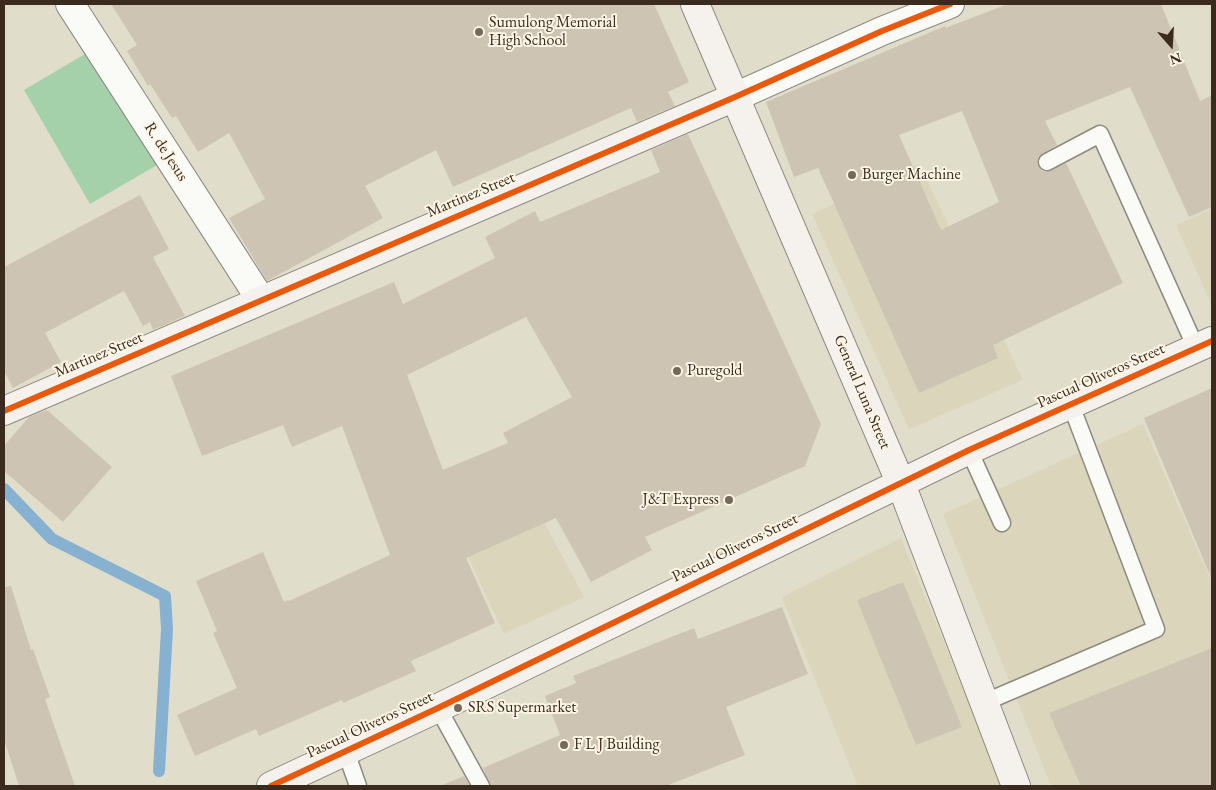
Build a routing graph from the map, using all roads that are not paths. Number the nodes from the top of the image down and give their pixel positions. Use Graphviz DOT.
graph roads {
  1 [pos="70,4"];
  2 [pos="695,4"];
  3 [pos="950,4"];
  4 [pos="735,97"];
  5 [pos="1047,162"];
  6 [pos="261,300"];
  7 [pos="1204,345"];
  8 [pos="1071,405"];
  9 [pos="4,411"];
  10 [pos="969,450"];
  11 [pos="901,484"];
  12 [pos="1002,522"];
  13 [pos="983,703"];
  14 [pos="438,708"];
  15 [pos="346,752"];
  16 [pos="271,786"];
  17 [pos="358,786"];
  18 [pos="481,786"];
  19 [pos="1016,786"];
  1 -- 6 [label="street, R. de Jesus"];
  2 -- 4 [label="street, General Luna Street"];
  3 -- 4 [label="street, Martinez Street"];
  4 -- 6 [label="street, Martinez Street"];
  4 -- 11 [label="street, General Luna Street"];
  5 -- 7 [label="lane"];
  6 -- 9 [label="street, Martinez Street"];
  7 -- 8 [label="street, Pascual Oliveros Street"];
  8 -- 10 [label="street, Pascual Oliveros Street"];
  8 -- 13 [label="lane"];
  10 -- 11 [label="street, Pascual Oliveros Street"];
  10 -- 12 [label="lane"];
  11 -- 13 [label="street, General Luna Street"];
  11 -- 14 [label="street, Pascual Oliveros Street"];
  13 -- 19 [label="street, General Luna Street"];
  14 -- 15 [label="street, Pascual Oliveros Street"];
  14 -- 18 [label="lane"];
  15 -- 16 [label="street, Pascual Oliveros Street"];
  15 -- 17 [label="lane"];
}
